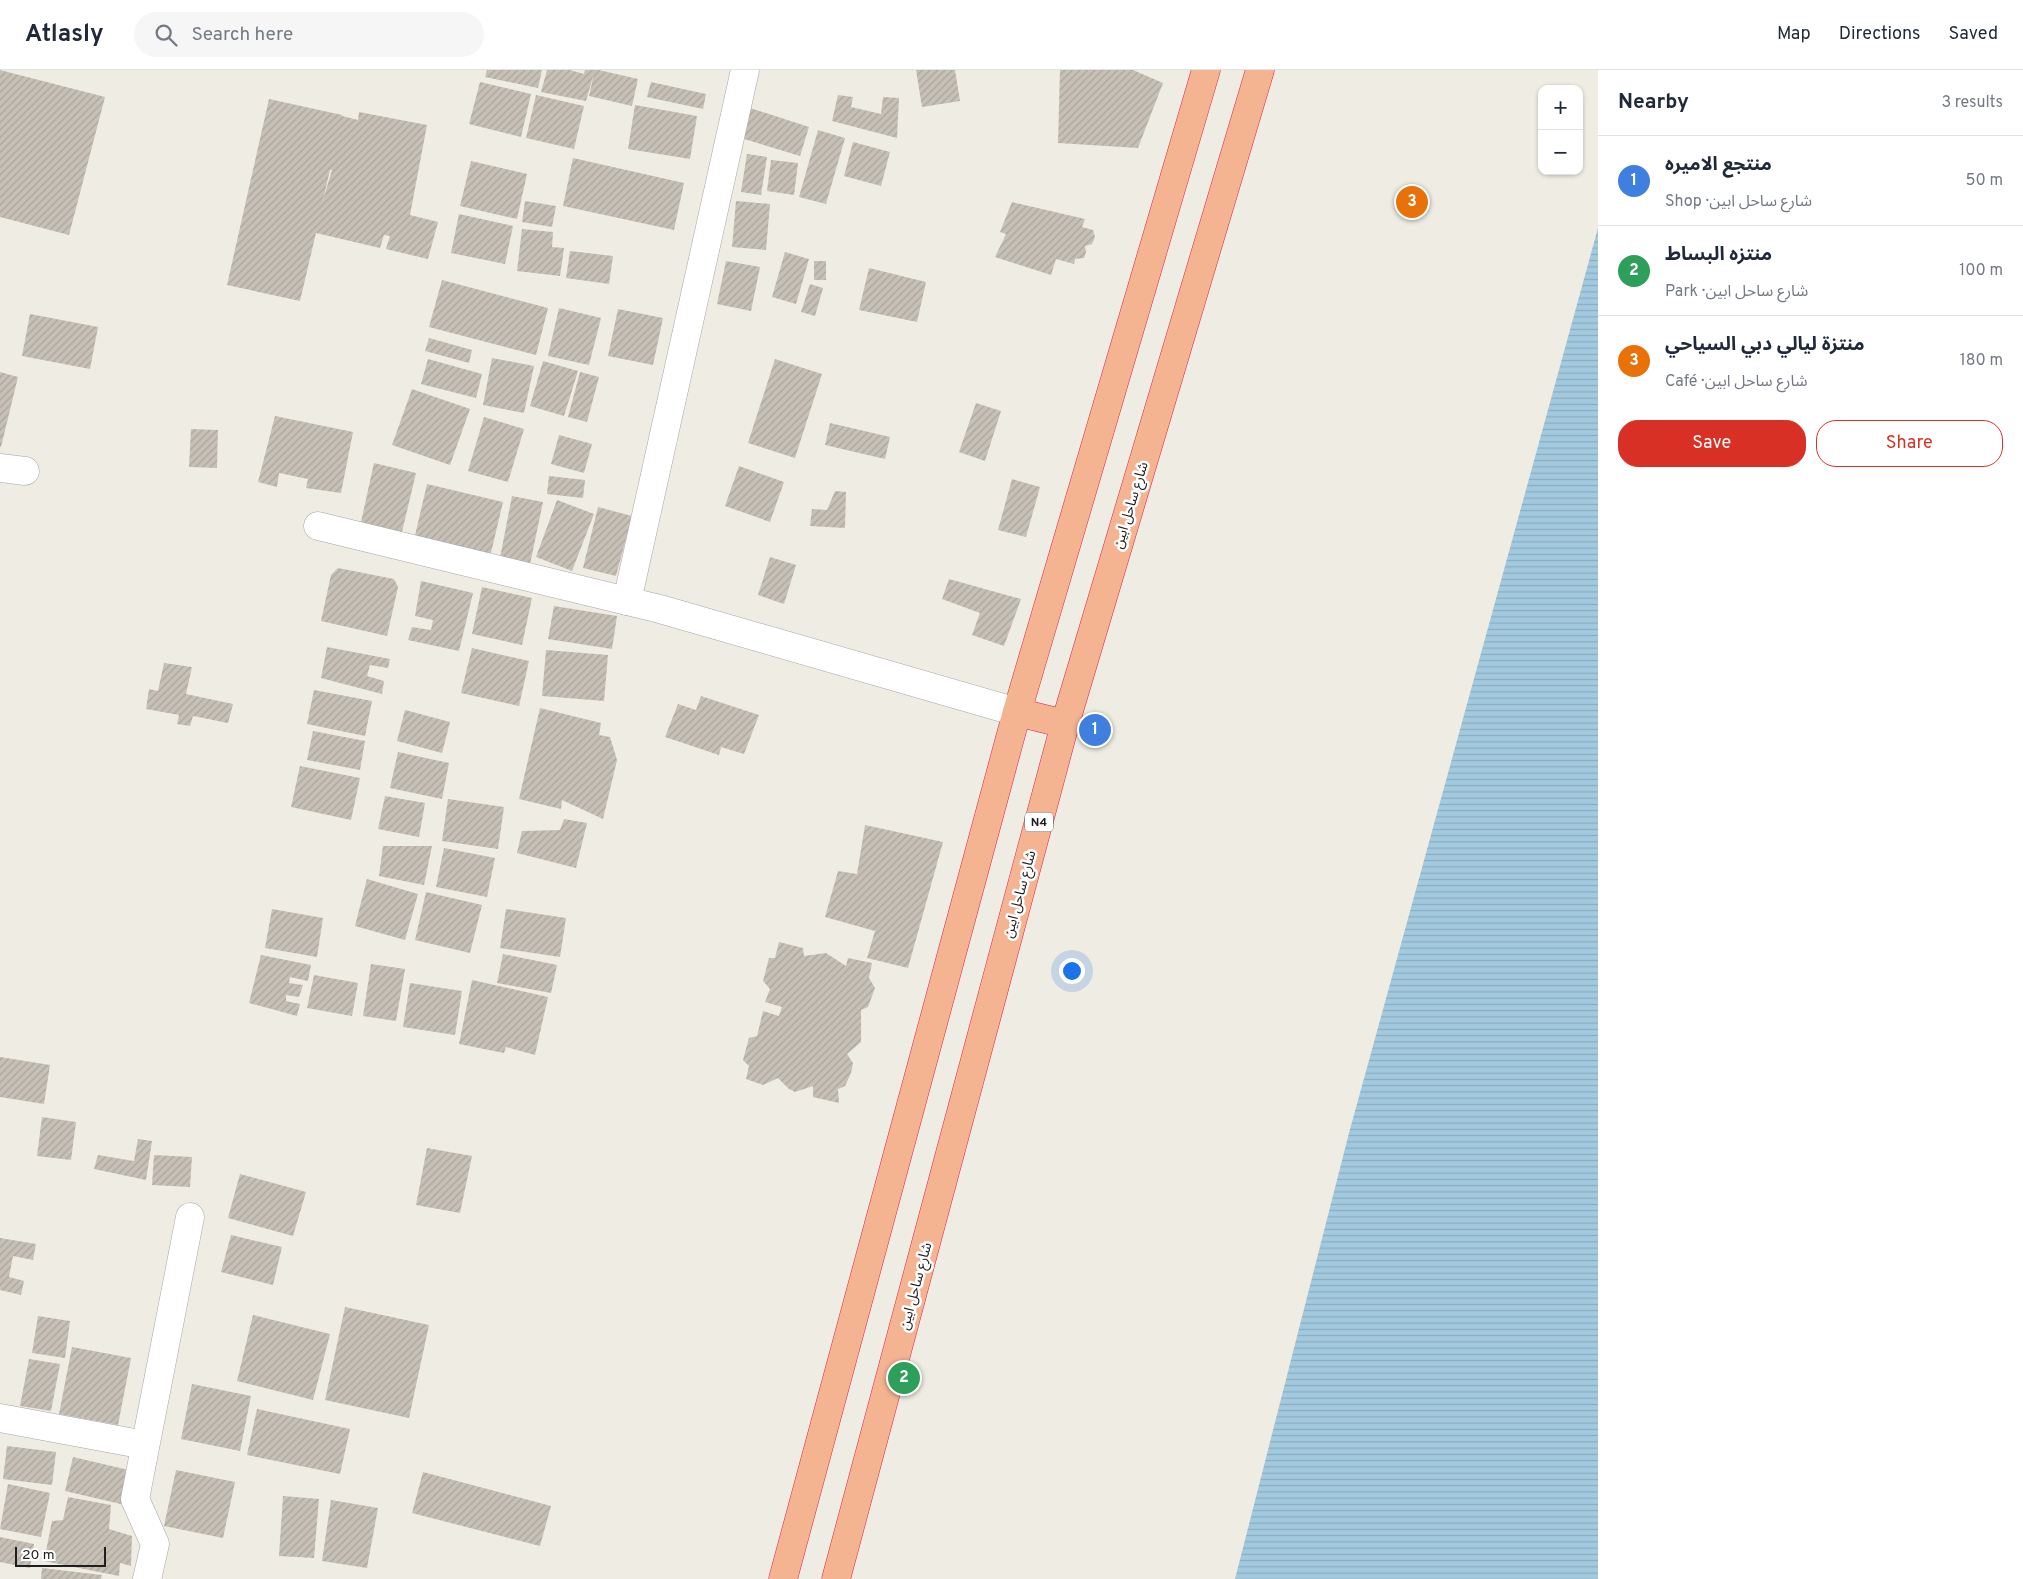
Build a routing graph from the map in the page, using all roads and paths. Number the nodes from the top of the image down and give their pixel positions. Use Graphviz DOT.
graph roads {
  1 [pos="746,70"];
  2 [pos="1206,70"];
  3 [pos="1260,70"];
  4 [pos="318,526"];
  5 [pos="627,601"];
  6 [pos="1017,712"];
  7 [pos="1065,724"];
  8 [pos="190,1217"];
  9 [pos="0,1418"];
  10 [pos="145,1445"];
  11 [pos="148,1579"];
  12 [pos="784,1579"];
  13 [pos="836,1579"];
  1 -- 5 [label="street"];
  2 -- 6 [label="highway"];
  3 -- 7 [label="highway, شارع ساحل ابين / N4"];
  4 -- 5 [label="street"];
  5 -- 6 [label="street"];
  6 -- 7 [label="highway"];
  6 -- 12 [label="highway"];
  7 -- 13 [label="highway, شارع ساحل ابين / N4"];
  8 -- 10 [label="street"];
  9 -- 10 [label="street"];
  10 -- 11 [label="street"];
}
